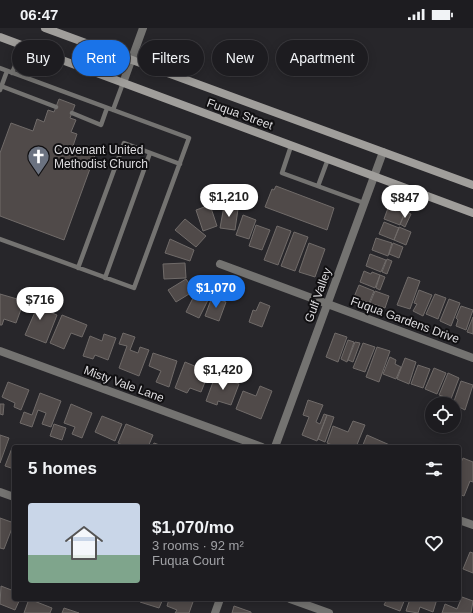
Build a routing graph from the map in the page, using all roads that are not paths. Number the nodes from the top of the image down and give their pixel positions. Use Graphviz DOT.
graph roads {
  1 [pos="45,28"];
  2 [pos="143,28"];
  3 [pos="0,37"];
  4 [pos="12,42"];
  5 [pos="131,60"];
  6 [pos="64,62"];
  7 [pos="0,68"];
  8 [pos="12,68"];
  9 [pos="10,72"];
  10 [pos="123,84"];
  11 [pos="1,88"];
  12 [pos="56,107"];
  13 [pos="107,108"];
  14 [pos="113,110"];
  15 [pos="72,113"];
  16 [pos="292,146"];
  17 [pos="382,152"];
  18 [pos="150,153"];
  19 [pos="328,159"];
  20 [pos="180,164"];
  21 [pos="374,176"];
  22 [pos="473,185"];
  23 [pos="318,186"];
  24 [pos="364,203"];
  25 [pos="473,213"];
  26 [pos="0,239"];
  27 [pos="220,264"];
  28 [pos="78,268"];
  29 [pos="105,278"];
  30 [pos="328,304"];
  31 [pos="0,351"];
  32 [pos="473,358"];
  33 [pos="257,445"];
  34 [pos="276,445"];
  35 [pos="0,492"];
  36 [pos="12,497"];
  37 [pos="461,521"];
  38 [pos="473,525"];
  39 [pos="219,601"];
  40 [pos="296,601"];
  41 [pos="215,613"];
  42 [pos="329,613"];
  1 -- 5 [label="main road, Fuqua Street"];
  2 -- 5 [label="street"];
  3 -- 4 [label="main road, Fuqua Street"];
  5 -- 10 [label="street"];
  5 -- 17 [label="main road, Fuqua Street"];
  6 -- 10 [label="main road, Fuqua Street"];
  7 -- 9 [label="lane"];
  8 -- 9 [label="lane"];
  9 -- 11 [label="lane"];
  9 -- 13 [label="lane"];
  10 -- 14 [label="lane"];
  10 -- 16 [label="main road, Fuqua Street"];
  11 -- 12 [label="lane"];
  13 -- 14 [label="lane"];
  13 -- 15 [label="lane"];
  14 -- 20 [label="lane"];
  16 -- 19 [label="main road, Fuqua Street"];
  16 -- 23 [label="lane"];
  17 -- 21 [label="street, Gulf Valley"];
  17 -- 22 [label="main road, Fuqua Street"];
  18 -- 20 [label="lane"];
  18 -- 28 [label="lane"];
  18 -- 29 [label="lane"];
  19 -- 21 [label="main road, Fuqua Street"];
  19 -- 23 [label="lane"];
  20 -- 29 [label="lane"];
  21 -- 24 [label="street, Gulf Valley"];
  21 -- 25 [label="main road, Fuqua Street"];
  23 -- 24 [label="lane"];
  24 -- 30 [label="street, Gulf Valley"];
  26 -- 28 [label="lane"];
  27 -- 30 [label="street, Fuqua Gardens Drive"];
  28 -- 29 [label="lane"];
  30 -- 32 [label="street, Fuqua Gardens Drive"];
  30 -- 34 [label="street, Gulf Valley"];
  31 -- 33 [label="street, Misty Vale Lane"];
  35 -- 36 [label="street"];
  37 -- 38 [label="street"];
  39 -- 41 [label="street"];
  40 -- 42 [label="street"];
}
